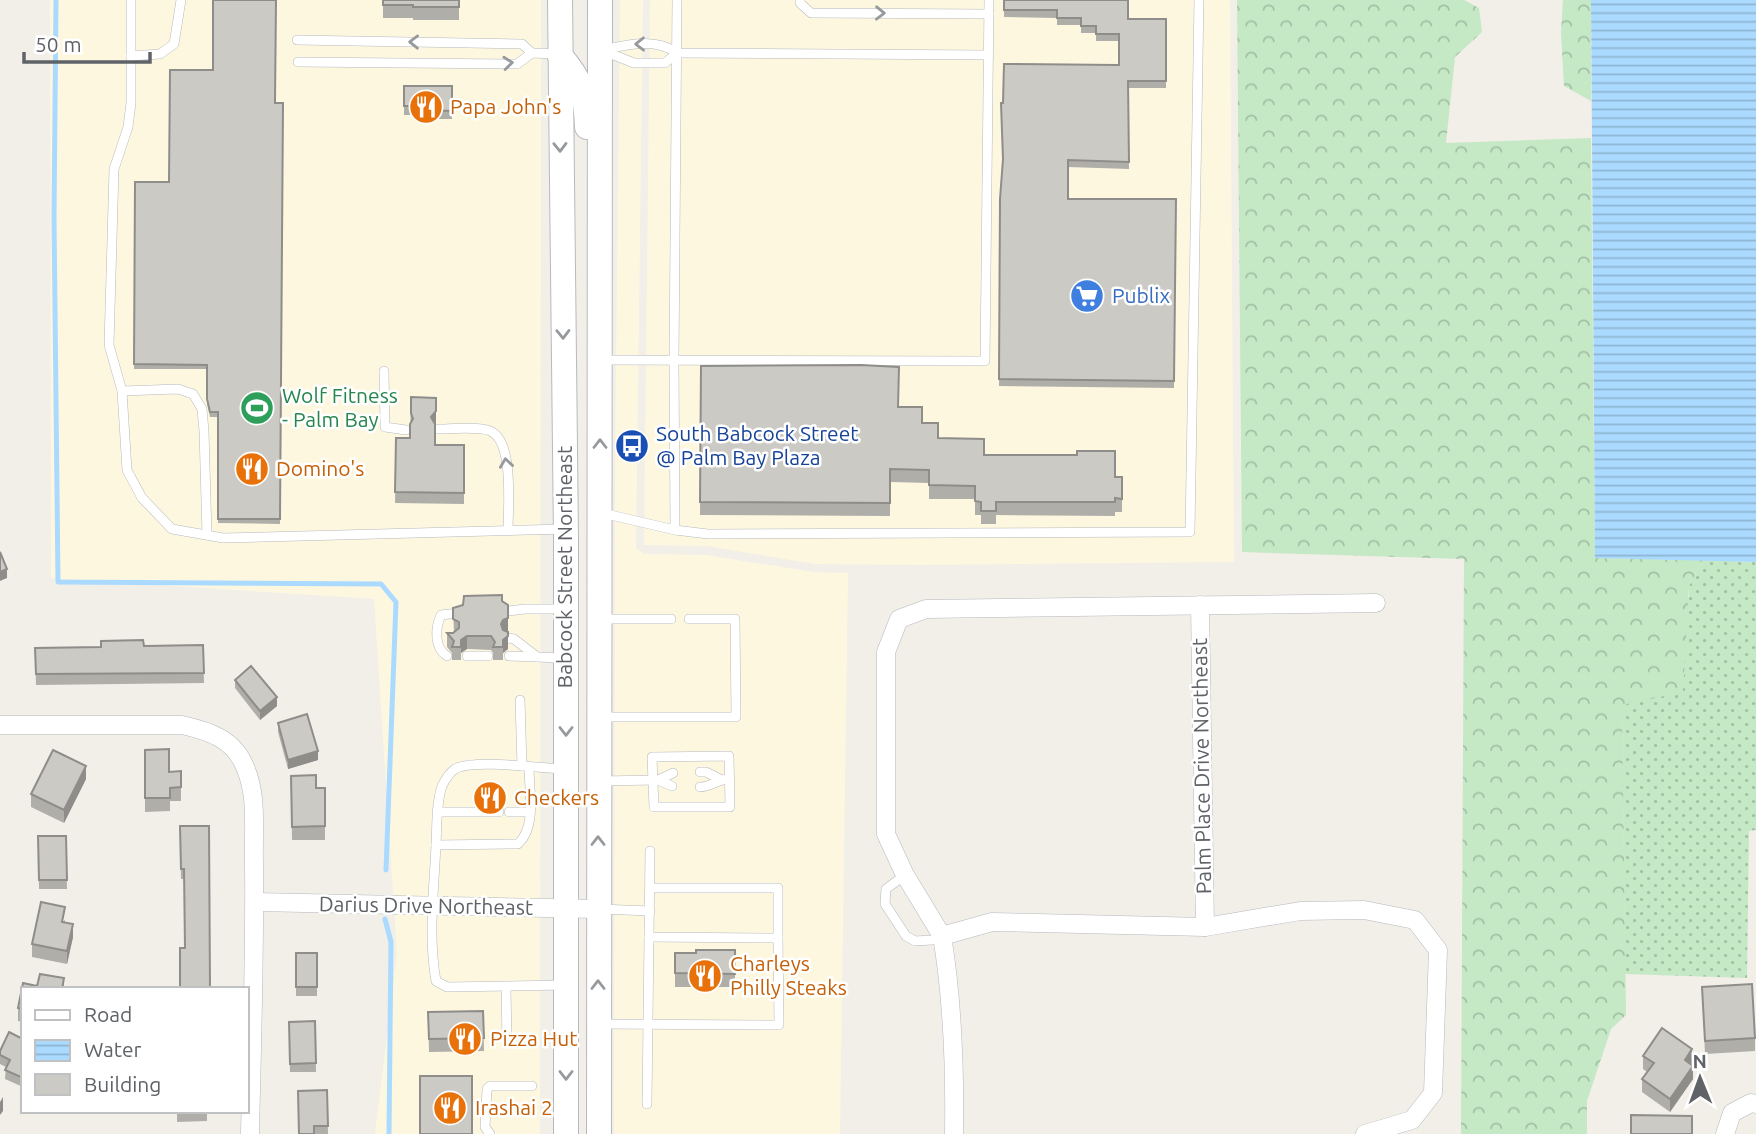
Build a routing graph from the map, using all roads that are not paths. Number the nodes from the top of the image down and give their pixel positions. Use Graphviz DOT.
graph roads {
  1 [pos="131,0"];
  2 [pos="181,0"];
  3 [pos="560,0"];
  4 [pos="600,0"];
  5 [pos="677,0"];
  6 [pos="800,0"];
  7 [pos="989,0"];
  8 [pos="1199,0"];
  9 [pos="989,15"];
  10 [pos="298,40"];
  11 [pos="600,50"];
  12 [pos="677,52"];
  13 [pos="533,53"];
  14 [pos="559,54"];
  15 [pos="989,55"];
  16 [pos="131,57"];
  17 [pos="298,62"];
  18 [pos="600,220"];
  19 [pos="600,360"];
  20 [pos="674,360"];
  21 [pos="384,371"];
  22 [pos="122,391"];
  23 [pos="564,393"];
  24 [pos="438,429"];
  25 [pos="406,430"];
  26 [pos="599,513"];
  27 [pos="566,529"];
  28 [pos="675,530"];
  29 [pos="508,531"];
  30 [pos="207,535"];
  31 [pos="1376,603"];
  32 [pos="1200,605"];
  33 [pos="566,609"];
  34 [pos="508,611"];
  35 [pos="458,613"];
  36 [pos="599,615"];
  37 [pos="671,619"];
  38 [pos="689,619"];
  39 [pos="508,638"];
  40 [pos="447,656"];
  41 [pos="467,656"];
  42 [pos="488,656"];
  43 [pos="509,656"];
  44 [pos="536,657"];
  45 [pos="566,658"];
  46 [pos="520,700"];
  47 [pos="599,717"];
  48 [pos="0,725"];
  49 [pos="525,767"];
  50 [pos="566,769"];
  51 [pos="673,772"];
  52 [pos="700,772"];
  53 [pos="725,779"];
  54 [pos="598,780"];
  55 [pos="656,780"];
  56 [pos="672,786"];
  57 [pos="700,787"];
  58 [pos="438,812"];
  59 [pos="529,812"];
  60 [pos="436,845"];
  61 [pos="650,851"];
  62 [pos="905,875"];
  63 [pos="650,888"];
  64 [pos="255,902"];
  65 [pos="433,906"];
  66 [pos="565,909"];
  67 [pos="598,909"];
  68 [pos="650,911"];
  69 [pos="1205,927"];
  70 [pos="942,936"];
  71 [pos="649,937"];
  72 [pos="778,938"];
  73 [pos="565,985"];
  74 [pos="506,987"];
  75 [pos="598,1024"];
  76 [pos="649,1024"];
  77 [pos="507,1042"];
  78 [pos="532,1086"];
  79 [pos="647,1104"];
  80 [pos="1756,1104"];
  81 [pos="250,1134"];
  82 [pos="490,1134"];
  83 [pos="566,1134"];
  84 [pos="599,1134"];
  85 [pos="954,1134"];
  86 [pos="1366,1134"];
  87 [pos="1725,1134"];
  1 -- 16 [label="lane"];
  2 -- 16 [label="lane"];
  3 -- 14 [label="main road, Babcock Street Northeast"];
  4 -- 11 [label="main road, Babcock Street Northeast"];
  5 -- 12 [label="lane"];
  6 -- 9 [label="lane, one-way"];
  7 -- 9 [label="lane"];
  8 -- 28 [label="lane"];
  9 -- 15 [label="lane"];
  13 -- 10 [label="lane, one-way"];
  12 -- 11 [label="lane, one-way"];
  11 -- 12 [label="lane"];
  11 -- 18 [label="main road, Babcock Street Northeast"];
  12 -- 15 [label="lane"];
  12 -- 20 [label="lane"];
  13 -- 14 [label="lane"];
  17 -- 13 [label="lane, one-way"];
  14 -- 18 [label="main road"];
  14 -- 23 [label="main road, Babcock Street Northeast, one-way"];
  15 -- 20 [label="lane"];
  16 -- 22 [label="lane"];
  18 -- 19 [label="main road, Babcock Street Northeast"];
  19 -- 20 [label="lane"];
  26 -- 19 [label="main road, Babcock Street Northeast, one-way"];
  20 -- 28 [label="lane"];
  21 -- 25 [label="lane"];
  22 -- 30 [label="lane"];
  22 -- 30 [label="lane"];
  23 -- 26 [label="main road"];
  23 -- 27 [label="main road, Babcock Street Northeast"];
  29 -- 24 [label="lane, one-way"];
  26 -- 28 [label="lane"];
  26 -- 36 [label="main road, Babcock Street Northeast"];
  27 -- 29 [label="lane"];
  27 -- 33 [label="main road, Babcock Street Northeast"];
  27 -- 36 [label="main road"];
  29 -- 30 [label="lane"];
  31 -- 32 [label="street"];
  32 -- 62 [label="street"];
  32 -- 69 [label="street, Palm Place Drive Northeast"];
  33 -- 34 [label="lane"];
  33 -- 45 [label="main road, Babcock Street Northeast"];
  35 -- 40 [label="lane"];
  36 -- 37 [label="lane"];
  36 -- 47 [label="main road, Babcock Street Northeast"];
  38 -- 47 [label="lane"];
  39 -- 44 [label="lane"];
  41 -- 42 [label="lane"];
  43 -- 44 [label="lane"];
  44 -- 45 [label="lane"];
  45 -- 50 [label="main road, Babcock Street Northeast, one-way"];
  46 -- 49 [label="lane"];
  47 -- 54 [label="main road, Babcock Street Northeast"];
  48 -- 64 [label="street"];
  49 -- 50 [label="lane"];
  49 -- 58 [label="lane"];
  49 -- 59 [label="lane"];
  50 -- 66 [label="main road, Babcock Street Northeast"];
  51 -- 55 [label="lane"];
  52 -- 53 [label="lane"];
  53 -- 55 [label="lane"];
  53 -- 55 [label="lane"];
  53 -- 57 [label="lane"];
  54 -- 55 [label="lane"];
  67 -- 54 [label="main road, Babcock Street Northeast, one-way"];
  55 -- 56 [label="lane"];
  58 -- 59 [label="lane"];
  58 -- 60 [label="lane"];
  59 -- 60 [label="lane"];
  60 -- 65 [label="lane"];
  61 -- 63 [label="lane"];
  62 -- 70 [label="street"];
  62 -- 70 [label="lane"];
  63 -- 68 [label="lane"];
  63 -- 72 [label="lane"];
  64 -- 65 [label="street, Darius Drive Northeast"];
  64 -- 81 [label="street"];
  65 -- 66 [label="street, Darius Drive Northeast"];
  65 -- 74 [label="lane"];
  66 -- 67 [label="street, Darius Drive Northeast"];
  66 -- 73 [label="main road, Babcock Street Northeast"];
  67 -- 68 [label="lane"];
  75 -- 67 [label="main road, Babcock Street Northeast, one-way"];
  68 -- 71 [label="lane"];
  69 -- 70 [label="street, Palm Place Drive Northeast"];
  69 -- 86 [label="street, Palm Place Drive Northeast"];
  70 -- 85 [label="street"];
  71 -- 72 [label="lane"];
  71 -- 76 [label="lane"];
  72 -- 76 [label="lane"];
  73 -- 74 [label="lane"];
  73 -- 83 [label="main road, Babcock Street Northeast, one-way"];
  74 -- 77 [label="lane"];
  75 -- 76 [label="lane"];
  75 -- 84 [label="main road, Babcock Street Northeast"];
  76 -- 79 [label="lane"];
  78 -- 82 [label="lane"];
  80 -- 87 [label="street"];
}
